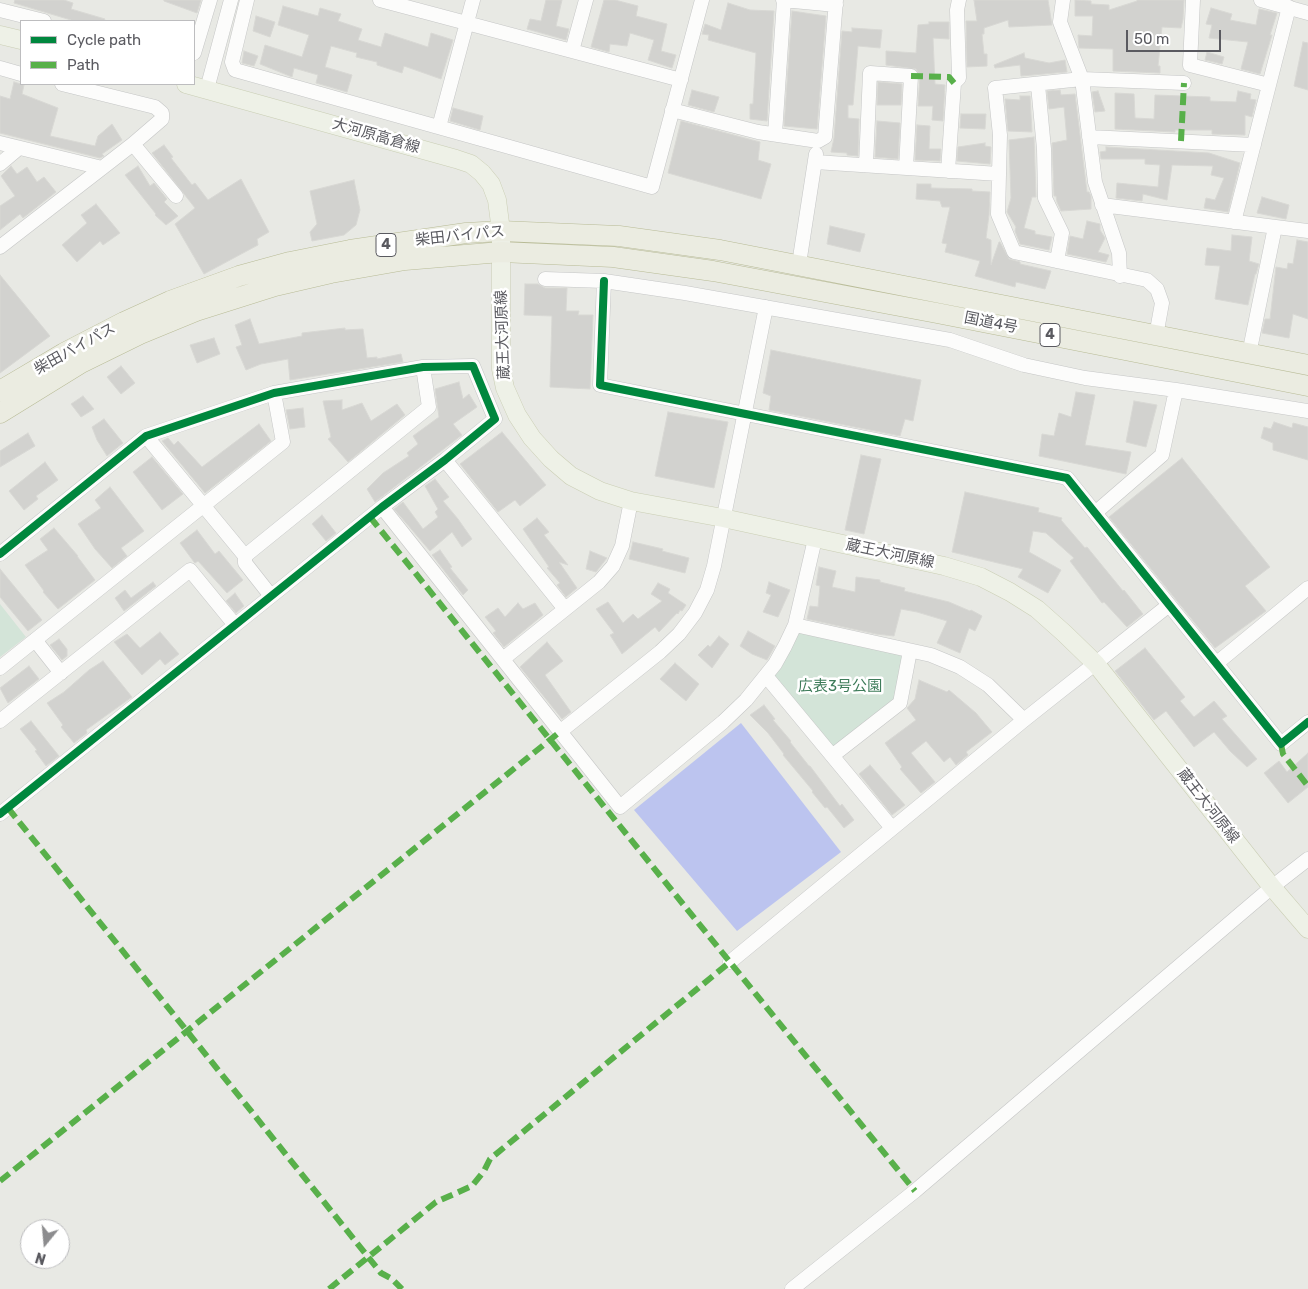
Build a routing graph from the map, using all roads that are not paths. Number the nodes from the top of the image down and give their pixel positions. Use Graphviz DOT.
graph roads {
  1 [pos="210,0"];
  2 [pos="230,0"];
  3 [pos="247,0"];
  4 [pos="380,0"];
  5 [pos="472,0"];
  6 [pos="586,0"];
  7 [pos="702,0"];
  8 [pos="784,0"];
  9 [pos="959,0"];
  10 [pos="1063,0"];
  11 [pos="1193,0"];
  12 [pos="1261,0"];
  13 [pos="836,3"];
  14 [pos="1289,8"];
  15 [pos="0,10"];
  16 [pos="1308,13"];
  17 [pos="40,20"];
  18 [pos="466,23"];
  19 [pos="0,35"];
  20 [pos="20,40"];
  21 [pos="195,50"];
  22 [pos="572,51"];
  23 [pos="0,68"];
  24 [pos="20,74"];
  25 [pos="1082,79"];
  26 [pos="681,80"];
  27 [pos="1184,83"];
  28 [pos="66,85"];
  29 [pos="190,85"];
  30 [pos="1038,85"];
  31 [pos="1269,85"];
  32 [pos="207,89"];
  33 [pos="672,110"];
  34 [pos="439,127"];
  35 [pos="775,134"];
  36 [pos="1089,137"];
  37 [pos="818,141"];
  38 [pos="0,143"];
  39 [pos="133,144"];
  40 [pos="1254,145"];
  41 [pos="19,148"];
  42 [pos="815,162"];
  43 [pos="0,164"];
  44 [pos="866,166"];
  45 [pos="102,168"];
  46 [pos="906,168"];
  47 [pos="948,171"];
  48 [pos="999,174"];
  49 [pos="176,196"];
  50 [pos="1102,205"];
  51 [pos="1234,222"];
  52 [pos="1275,227"];
  53 [pos="501,231"];
  54 [pos="1308,231"];
  55 [pos="0,247"];
  56 [pos="501,252"];
  57 [pos="1057,261"];
  58 [pos="799,264"];
  59 [pos="1120,276"];
  60 [pos="545,278"];
  61 [pos="604,281"];
  62 [pos="792,286"];
  63 [pos="766,307"];
  64 [pos="1156,336"];
  65 [pos="1250,354"];
  66 [pos="1308,364"];
  67 [pos="423,367"];
  68 [pos="1308,386"];
  69 [pos="1176,390"];
  70 [pos="0,391"];
  71 [pos="274,393"];
  72 [pos="1308,411"];
  73 [pos="0,413"];
  74 [pos="744,414"];
  75 [pos="146,436"];
  76 [pos="445,460"];
  77 [pos="631,501"];
  78 [pos="202,506"];
  79 [pos="382,507"];
  80 [pos="1095,513"];
  81 [pos="723,518"];
  82 [pos="815,539"];
  83 [pos="0,554"];
  84 [pos="245,556"];
  85 [pos="1308,588"];
  86 [pos="271,596"];
  87 [pos="1169,605"];
  88 [pos="565,609"];
  89 [pos="236,625"];
  90 [pos="795,625"];
  91 [pos="35,640"];
  92 [pos="910,651"];
  93 [pos="503,659"];
  94 [pos="1217,663"];
  95 [pos="1096,664"];
  96 [pos="0,668"];
  97 [pos="61,673"];
  98 [pos="766,676"];
  99 [pos="1024,720"];
  100 [pos="0,721"];
  101 [pos="1308,722"];
  102 [pos="561,731"];
  103 [pos="832,756"];
  104 [pos="2,807"];
  105 [pos="892,828"];
  106 [pos="1308,859"];
  107 [pos="1272,887"];
  108 [pos="1308,929"];
  109 [pos="730,962"];
  110 [pos="792,1289"];
  1 -- 21 [label="street"];
  2 -- 32 [label="street"];
  3 -- 34 [label="street"];
  4 -- 18 [label="street"];
  5 -- 18 [label="street"];
  6 -- 22 [label="street"];
  7 -- 26 [label="street"];
  8 -- 13 [label="street"];
  8 -- 35 [label="street"];
  9 -- 47 [label="street"];
  10 -- 25 [label="street"];
  11 -- 31 [label="street"];
  12 -- 14 [label="street"];
  13 -- 37 [label="street"];
  14 -- 16 [label="street"];
  14 -- 31 [label="street"];
  15 -- 17 [label="street"];
  18 -- 22 [label="street"];
  18 -- 34 [label="street"];
  19 -- 20 [label="main road"];
  22 -- 26 [label="street"];
  23 -- 24 [label="street"];
  25 -- 27 [label="street"];
  25 -- 30 [label="street"];
  25 -- 36 [label="street"];
  26 -- 33 [label="street"];
  28 -- 39 [label="street"];
  29 -- 32 [label="main road, 大河原高倉線"];
  30 -- 48 [label="street"];
  30 -- 57 [label="street"];
  31 -- 40 [label="street"];
  32 -- 53 [label="main road, 大河原高倉線"];
  33 -- 34 [label="street"];
  33 -- 35 [label="street"];
  35 -- 37 [label="street"];
  36 -- 40 [label="street"];
  36 -- 50 [label="street"];
  37 -- 42 [label="street"];
  38 -- 41 [label="street"];
  39 -- 45 [label="street"];
  39 -- 49 [label="street"];
  40 -- 51 [label="street"];
  41 -- 43 [label="street"];
  41 -- 45 [label="street"];
  42 -- 44 [label="street"];
  42 -- 58 [label="street"];
  44 -- 46 [label="street"];
  44 -- 46 [label="street"];
  45 -- 55 [label="street"];
  46 -- 47 [label="street"];
  47 -- 48 [label="street"];
  48 -- 57 [label="street"];
  50 -- 51 [label="street"];
  50 -- 59 [label="street"];
  51 -- 52 [label="street"];
  52 -- 54 [label="street"];
  52 -- 65 [label="street"];
  53 -- 56 [label="main road, 大河原高倉線"];
  53 -- 58 [label="highway, 柴田バイパス / 4"];
  53 -- 70 [label="highway, 柴田バイパス / 4"];
  56 -- 62 [label="highway, 柴田バイパス / 4"];
  56 -- 73 [label="highway, 柴田バイパス / 4"];
  56 -- 77 [label="main road, 蔵王大河原線"];
  57 -- 59 [label="street"];
  58 -- 64 [label="highway, 国道4号 / 4"];
  59 -- 64 [label="street"];
  60 -- 61 [label="street"];
  61 -- 63 [label="street"];
  61 -- 74 [label="street"];
  62 -- 68 [label="highway, 国道4号 / 4"];
  63 -- 69 [label="street"];
  63 -- 74 [label="street"];
  64 -- 65 [label="highway, 国道4号 / 4"];
  65 -- 66 [label="highway, 国道4号 / 4"];
  67 -- 71 [label="street"];
  67 -- 76 [label="street"];
  67 -- 84 [label="street"];
  69 -- 72 [label="street"];
  69 -- 80 [label="street"];
  71 -- 75 [label="street"];
  71 -- 78 [label="street"];
  74 -- 80 [label="street"];
  74 -- 81 [label="street"];
  75 -- 78 [label="street"];
  75 -- 83 [label="street"];
  76 -- 79 [label="street"];
  76 -- 88 [label="street"];
  77 -- 81 [label="main road, 蔵王大河原線"];
  77 -- 88 [label="street"];
  78 -- 84 [label="street"];
  78 -- 91 [label="street"];
  79 -- 86 [label="street"];
  79 -- 93 [label="street"];
  80 -- 87 [label="street"];
  81 -- 82 [label="main road, 蔵王大河原線"];
  81 -- 102 [label="street"];
  82 -- 90 [label="street"];
  82 -- 95 [label="main road, 蔵王大河原線"];
  84 -- 86 [label="street"];
  85 -- 94 [label="street"];
  86 -- 89 [label="street"];
  87 -- 94 [label="street"];
  87 -- 95 [label="street"];
  88 -- 93 [label="street"];
  89 -- 97 [label="street"];
  89 -- 104 [label="street"];
  90 -- 92 [label="street"];
  90 -- 98 [label="street"];
  91 -- 96 [label="street"];
  91 -- 97 [label="street"];
  92 -- 99 [label="street"];
  92 -- 103 [label="street"];
  93 -- 102 [label="street"];
  94 -- 101 [label="street"];
  95 -- 99 [label="street"];
  95 -- 107 [label="main road, 蔵王大河原線"];
  97 -- 100 [label="street"];
  98 -- 102 [label="street"];
  98 -- 103 [label="street"];
  99 -- 105 [label="street"];
  103 -- 105 [label="street"];
  105 -- 109 [label="street"];
  106 -- 107 [label="street"];
  107 -- 108 [label="main road, 蔵王大河原線"];
  107 -- 110 [label="street"];
}
